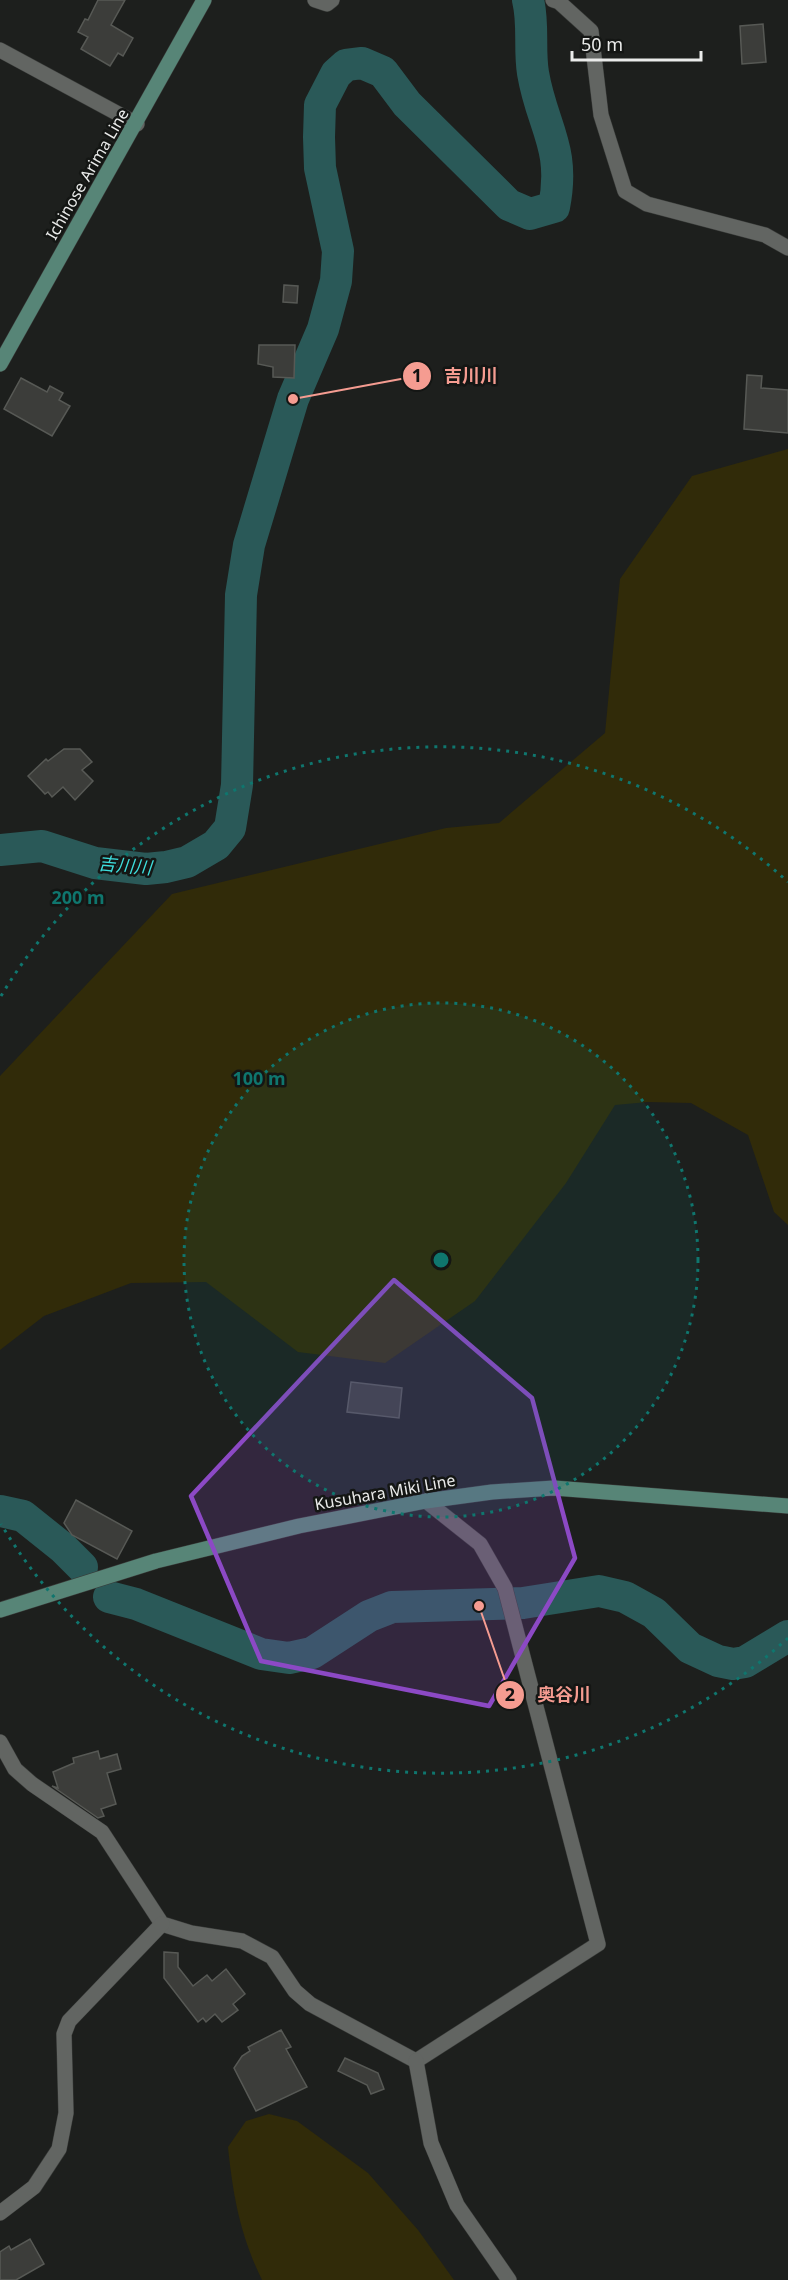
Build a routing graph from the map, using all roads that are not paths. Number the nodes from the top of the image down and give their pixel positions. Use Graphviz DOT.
graph roads {
  1 [pos="315,0"];
  2 [pos="332,0"];
  3 [pos="202,1"];
  4 [pos="556,1"];
  5 [pos="0,50"];
  6 [pos="137,124"];
  7 [pos="788,248"];
  8 [pos="0,364"];
  9 [pos="426,1501"];
  10 [pos="788,1506"];
  11 [pos="0,1610"];
  12 [pos="0,1742"];
  13 [pos="162,1924"];
  14 [pos="416,2061"];
  15 [pos="0,2213"];
  16 [pos="509,2280"];
  1 -- 2 [label="street"];
  3 -- 6 [label="main road, Ichinose Arima Line"];
  4 -- 7 [label="street"];
  5 -- 6 [label="street"];
  6 -- 8 [label="main road, Ichinose Arima Line"];
  9 -- 10 [label="main road, Kusuhara Miki Line"];
  9 -- 11 [label="main road, Kusuhara Miki Line"];
  9 -- 14 [label="street"];
  12 -- 13 [label="street"];
  13 -- 14 [label="street"];
  13 -- 15 [label="street"];
  14 -- 16 [label="street"];
}
